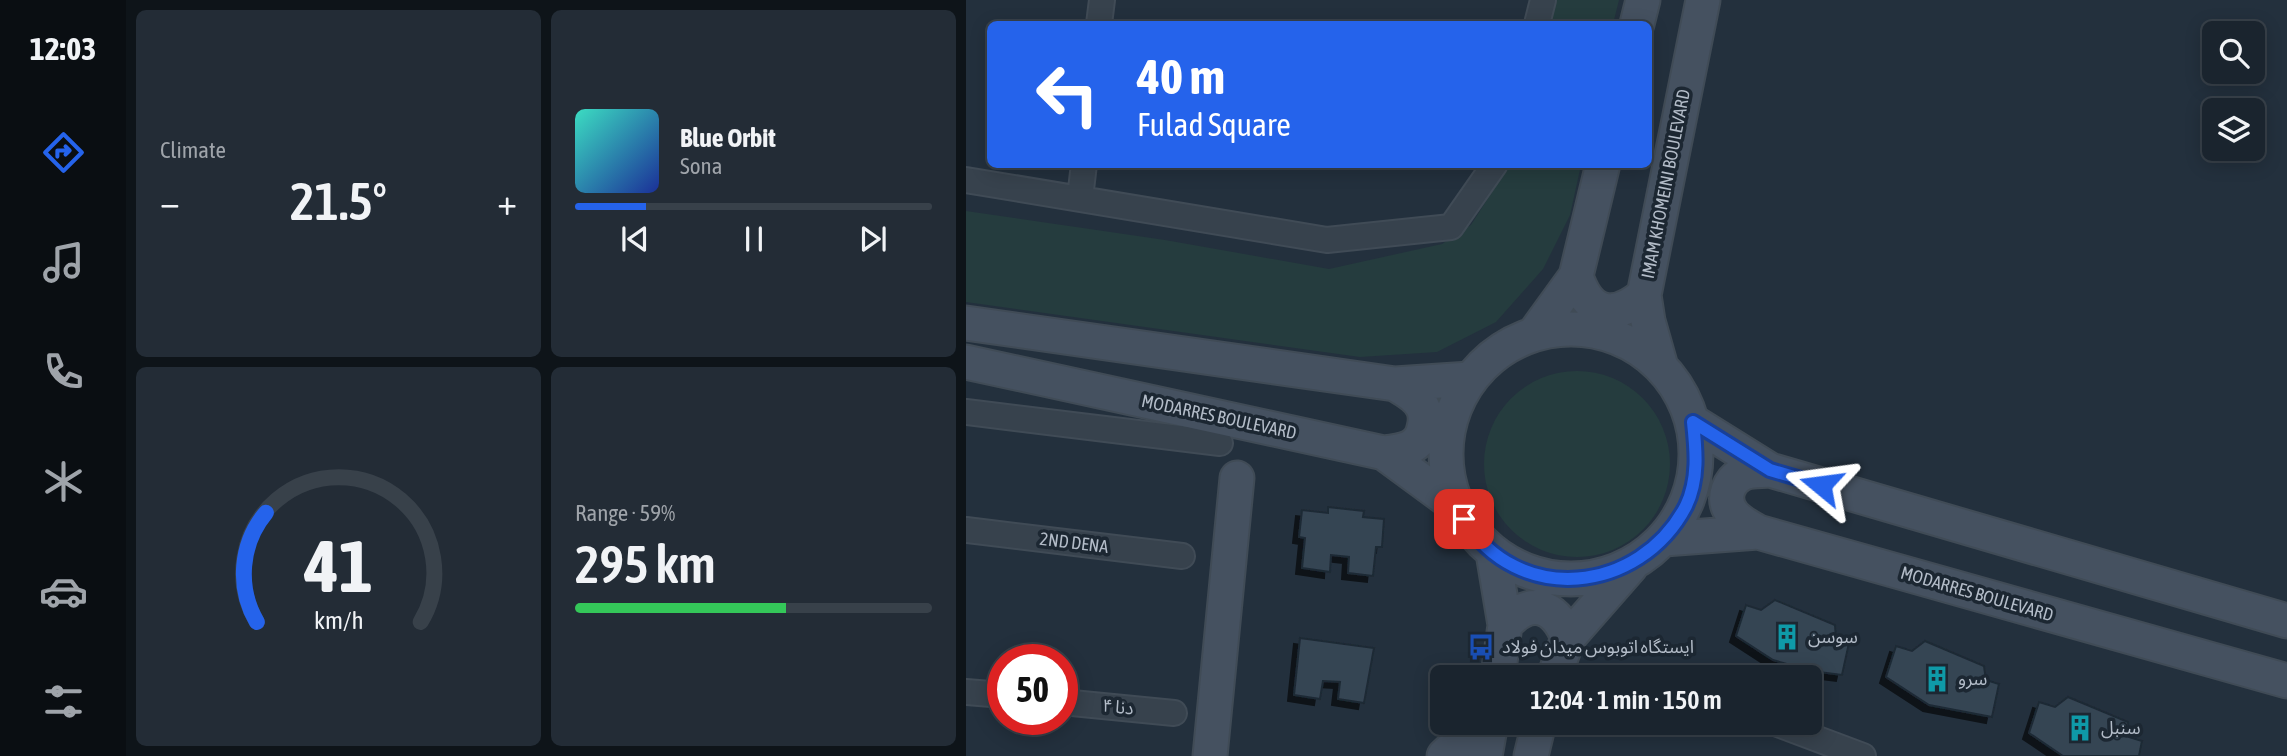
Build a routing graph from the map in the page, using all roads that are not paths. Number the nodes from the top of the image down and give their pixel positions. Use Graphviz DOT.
graph roads {
  1 [pos="1102,0"];
  2 [pos="1543,0"];
  3 [pos="1643,0"];
  4 [pos="1703,0"];
  5 [pos="1099,21"];
  6 [pos="1538,21"];
  7 [pos="1638,21"];
  8 [pos="1084,168"];
  9 [pos="1492,168"];
  10 [pos="1602,168"];
  11 [pos="966,180"];
  12 [pos="1080,198"];
  13 [pos="1576,276"];
  14 [pos="1644,295"];
  15 [pos="966,323"];
  16 [pos="1534,334"];
  17 [pos="1661,367"];
  18 [pos="967,368"];
  19 [pos="1470,379"];
  20 [pos="1395,384"];
  21 [pos="966,412"];
  22 [pos="1693,422"];
  23 [pos="1220,443"];
  24 [pos="1384,453"];
  25 [pos="1770,470"];
  26 [pos="1237,478"];
  27 [pos="1456,506"];
  28 [pos="966,530"];
  29 [pos="1758,532"];
  30 [pos="1664,539"];
  31 [pos="1493,553"];
  32 [pos="1182,556"];
  33 [pos="1633,563"];
  34 [pos="2287,621"];
  35 [pos="1505,625"];
  36 [pos="1567,638"];
  37 [pos="1500,665"];
  38 [pos="1559,665"];
  39 [pos="2287,681"];
  40 [pos="966,692"];
  41 [pos="987,694"];
  42 [pos="1078,704"];
  43 [pos="1174,713"];
  44 [pos="1466,735"];
  45 [pos="1489,735"];
  46 [pos="1807,735"];
  47 [pos="1210,756"];
  48 [pos="1444,756"];
  49 [pos="1485,756"];
  50 [pos="1863,756"];
  1 -- 5 [label="street"];
  2 -- 6 [label="street"];
  3 -- 7 [label="main road"];
  4 -- 14 [label="main road, IMAM KHOMEINI BOULEVARD"];
  8 -- 12 [label="street"];
  9 -- 12 [label="street"];
  10 -- 13 [label="main road"];
  11 -- 12 [label="street"];
  13 -- 14 [label="main road"];
  13 -- 16 [label="main road"];
  14 -- 17 [label="main road, IMAM KHOMEINI BOULEVARD"];
  15 -- 20 [label="main road"];
  16 -- 17 [label="main road"];
  16 -- 19 [label="main road"];
  17 -- 22 [label="main road"];
  18 -- 24 [label="main road, MODARRES BOULEVARD"];
  19 -- 20 [label="main road"];
  19 -- 27 [label="main road"];
  20 -- 24 [label="main road"];
  21 -- 23 [label="street"];
  22 -- 25 [label="main road"];
  22 -- 30 [label="main road"];
  24 -- 27 [label="main road, MODARRES BOULEVARD"];
  25 -- 29 [label="main road"];
  25 -- 34 [label="main road"];
  26 -- 47 [label="main road"];
  27 -- 31 [label="main road"];
  28 -- 32 [label="street, 2ND DENA"];
  29 -- 30 [label="main road, MODARRES BOULEVARD"];
  29 -- 39 [label="main road, MODARRES BOULEVARD"];
  30 -- 33 [label="main road"];
  31 -- 33 [label="main road"];
  31 -- 35 [label="main road"];
  33 -- 36 [label="main road"];
  35 -- 36 [label="main road"];
  35 -- 37 [label="main road"];
  36 -- 38 [label="main road"];
  40 -- 41 [label="street"];
  42 -- 43 [label="street, دنا ۴"];
  44 -- 48 [label="main road"];
  45 -- 49 [label="main road"];
  46 -- 50 [label="street"];
}
